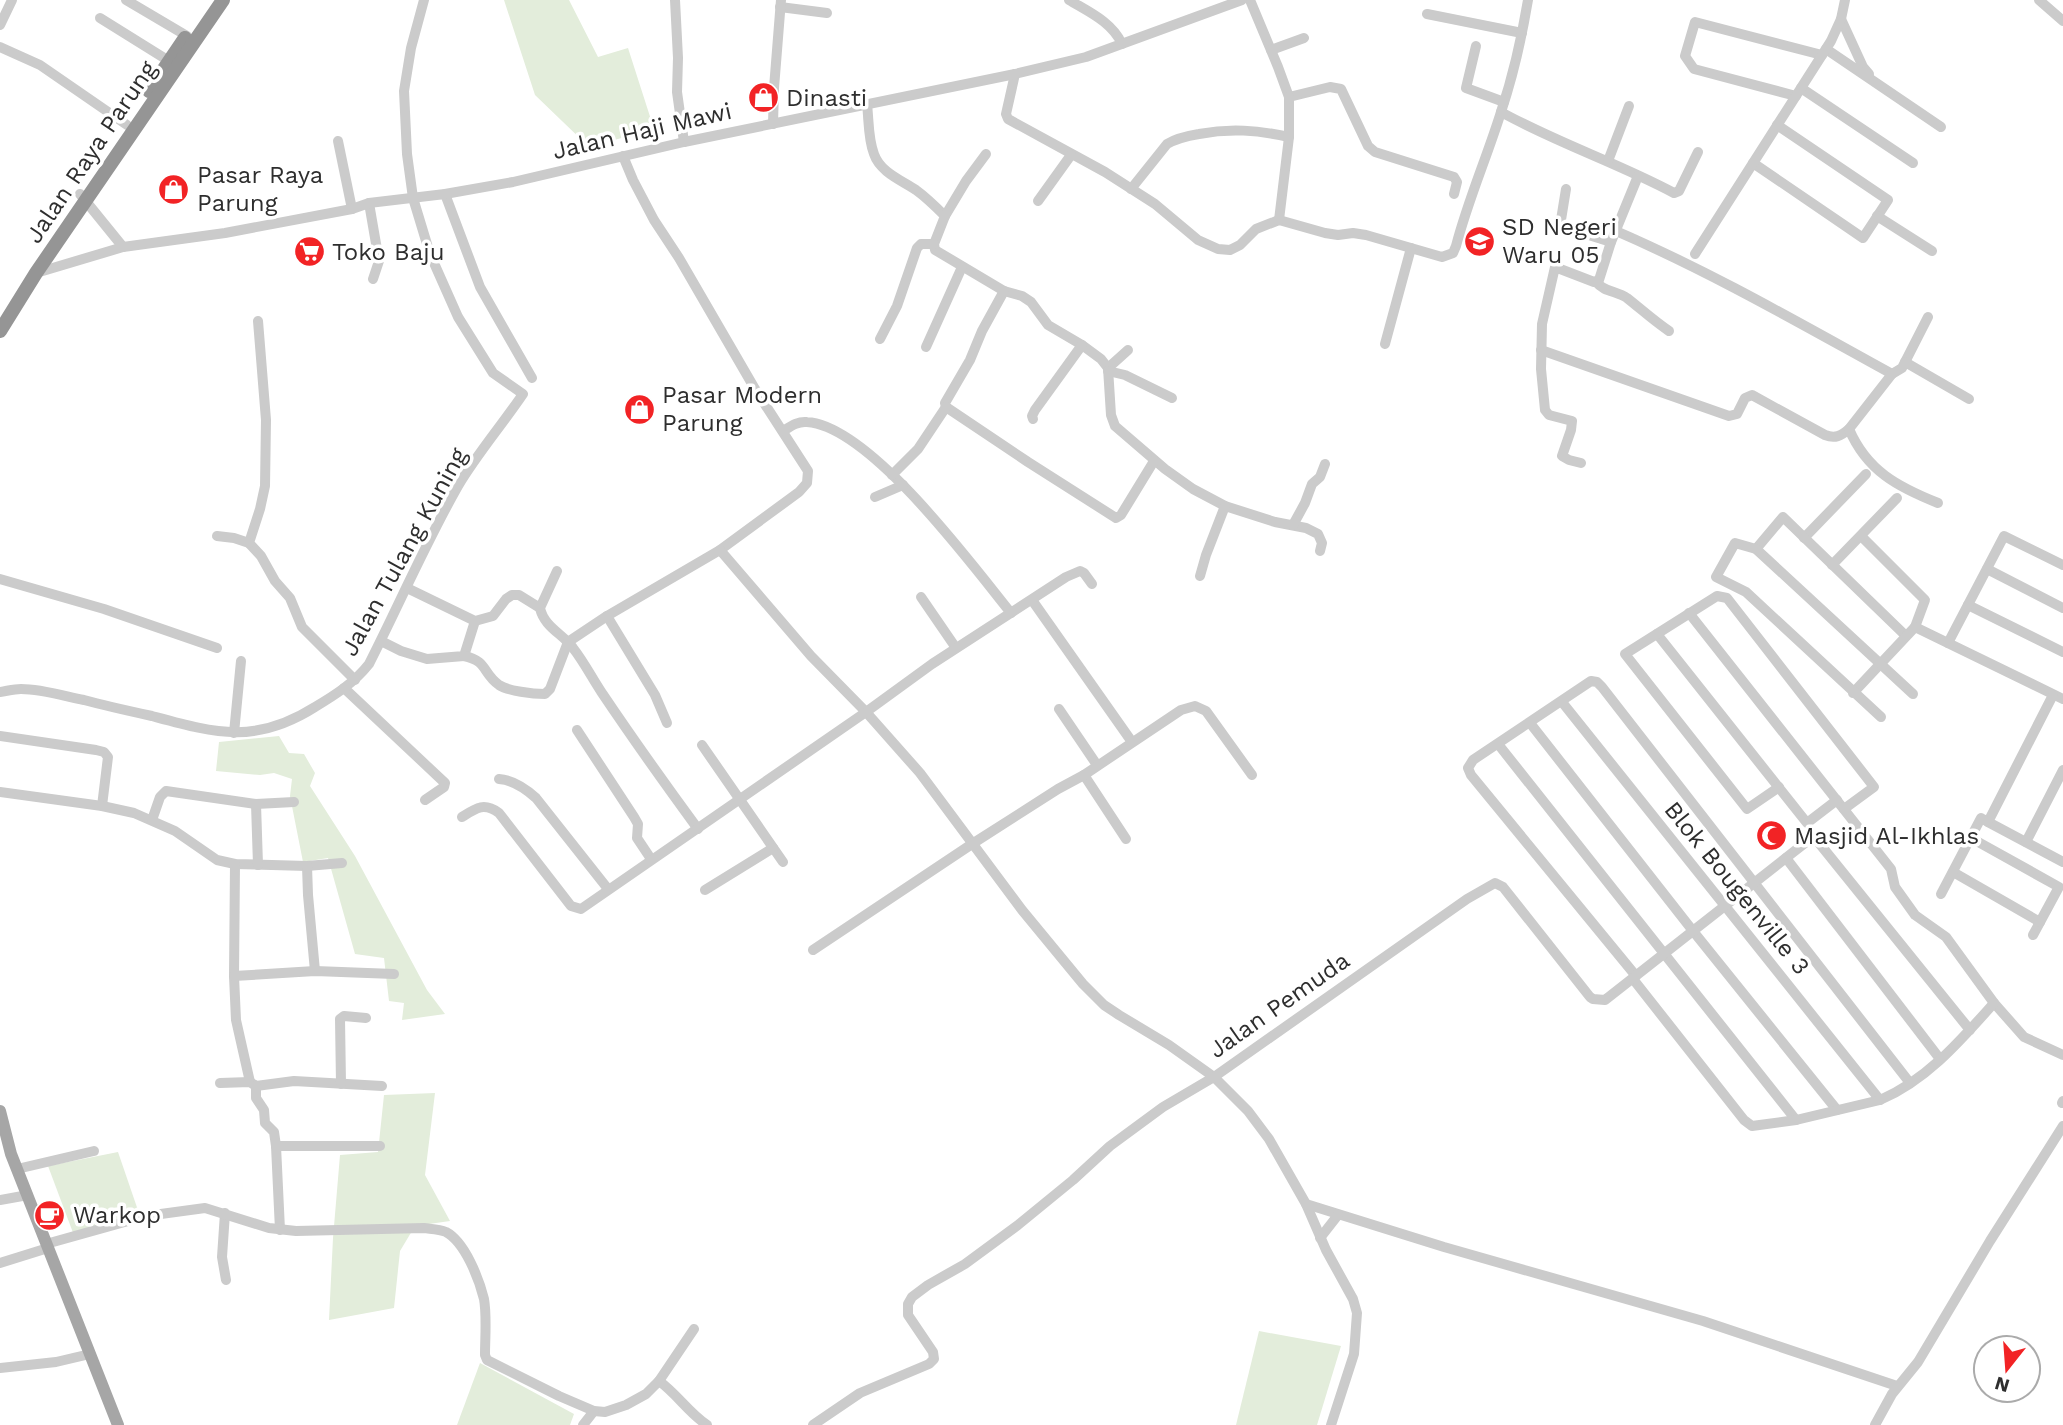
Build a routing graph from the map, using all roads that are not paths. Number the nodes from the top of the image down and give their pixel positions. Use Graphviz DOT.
graph roads {
  1 [pos="12,0"];
  2 [pos="126,0"];
  3 [pos="212,0"];
  4 [pos="222,0"];
  5 [pos="424,0"];
  6 [pos="675,0"];
  7 [pos="1069,0"];
  8 [pos="1242,0"];
  9 [pos="1250,0"];
  10 [pos="1528,0"];
  11 [pos="1845,0"];
  12 [pos="2039,0"];
  13 [pos="781,4"];
  14 [pos="1219,4"];
  15 [pos="827,13"];
  16 [pos="1427,14"];
  17 [pos="100,18"];
  18 [pos="1841,19"];
  19 [pos="2063,21"];
  20 [pos="0,25"];
  21 [pos="1522,33"];
  22 [pos="187,36"];
  23 [pos="1304,38"];
  24 [pos="1122,44"];
  25 [pos="1476,46"];
  26 [pos="0,47"];
  27 [pos="1271,50"];
  28 [pos="1824,52"];
  29 [pos="169,61"];
  30 [pos="1015,74"];
  31 [pos="1879,85"];
  32 [pos="1799,92"];
  33 [pos="1289,97"];
  34 [pos="867,104"];
  35 [pos="1629,106"];
  36 [pos="1503,107"];
  37 [pos="773,124"];
  38 [pos="127,125"];
  39 [pos="1777,125"];
  40 [pos="1941,127"];
  41 [pos="1289,137"];
  42 [pos="338,141"];
  43 [pos="684,142"];
  44 [pos="1698,152"];
  45 [pos="986,154"];
  46 [pos="1071,155"];
  47 [pos="623,156"];
  48 [pos="1608,161"];
  49 [pos="1753,163"];
  50 [pos="1913,163"];
  51 [pos="1638,176"];
  52 [pos="1132,189"];
  53 [pos="1566,189"];
  54 [pos="445,194"];
  55 [pos="1454,194"];
  56 [pos="83,198"];
  57 [pos="413,198"];
  58 [pos="1038,201"];
  59 [pos="369,203"];
  60 [pos="352,209"];
  61 [pos="946,216"];
  62 [pos="1877,216"];
  63 [pos="1279,220"];
  64 [pos="1616,231"];
  65 [pos="1611,242"];
  66 [pos="934,244"];
  67 [pos="123,247"];
  68 [pos="1411,248"];
  69 [pos="1932,251"];
  70 [pos="1695,254"];
  71 [pos="962,267"];
  72 [pos="36,273"];
  73 [pos="373,279"];
  74 [pos="1596,282"];
  75 [pos="1003,291"];
  76 [pos="0,312"];
  77 [pos="1928,317"];
  78 [pos="258,321"];
  79 [pos="0,331"];
  80 [pos="1669,331"];
  81 [pos="880,339"];
  82 [pos="1385,344"];
  83 [pos="1082,345"];
  84 [pos="926,347"];
  85 [pos="1128,350"];
  86 [pos="1541,350"];
  87 [pos="1905,362"];
  88 [pos="1108,369"];
  89 [pos="1892,374"];
  90 [pos="532,378"];
  91 [pos="1172,398"];
  92 [pos="1969,399"];
  93 [pos="946,407"];
  94 [pos="1033,419"];
  95 [pos="1849,429"];
  96 [pos="783,431"];
  97 [pos="1154,461"];
  98 [pos="1581,463"];
  99 [pos="1325,464"];
  100 [pos="1866,474"];
  101 [pos="892,475"];
  102 [pos="903,485"];
  103 [pos="875,497"];
  104 [pos="1897,498"];
  105 [pos="1938,503"];
  106 [pos="1225,506"];
  107 [pos="1293,525"];
  108 [pos="217,536"];
  109 [pos="1861,536"];
  110 [pos="1804,538"];
  111 [pos="249,543"];
  112 [pos="1756,549"];
  113 [pos="720,550"];
  114 [pos="1320,551"];
  115 [pos="1832,565"];
  116 [pos="2063,565"];
  117 [pos="1987,569"];
  118 [pos="557,571"];
  119 [pos="1200,576"];
  120 [pos="0,579"];
  121 [pos="1092,584"];
  122 [pos="407,587"];
  123 [pos="921,597"];
  124 [pos="1031,600"];
  125 [pos="1968,605"];
  126 [pos="540,608"];
  127 [pos="2063,608"];
  128 [pos="1012,613"];
  129 [pos="1689,613"];
  130 [pos="607,616"];
  131 [pos="475,621"];
  132 [pos="1915,626"];
  133 [pos="1657,634"];
  134 [pos="1906,636"];
  135 [pos="381,641"];
  136 [pos="568,642"];
  137 [pos="1948,643"];
  138 [pos="217,648"];
  139 [pos="956,649"];
  140 [pos="2063,652"];
  141 [pos="464,656"];
  142 [pos="241,662"];
  143 [pos="1880,664"];
  144 [pos="355,680"];
  145 [pos="344,688"];
  146 [pos="0,692"];
  147 [pos="1853,693"];
  148 [pos="1913,694"];
  149 [pos="2060,698"];
  150 [pos="1562,702"];
  151 [pos="1059,709"];
  152 [pos="866,712"];
  153 [pos="1881,718"];
  154 [pos="667,723"];
  155 [pos="1531,723"];
  156 [pos="577,730"];
  157 [pos="234,733"];
  158 [pos="0,736"];
  159 [pos="1132,742"];
  160 [pos="1498,744"];
  161 [pos="702,745"];
  162 [pos="1097,765"];
  163 [pos="2063,770"];
  164 [pos="1084,775"];
  165 [pos="1252,775"];
  166 [pos="499,779"];
  167 [pos="1779,787"];
  168 [pos="0,792"];
  169 [pos="425,800"];
  170 [pos="739,800"];
  171 [pos="1837,800"];
  172 [pos="294,802"];
  173 [pos="256,804"];
  174 [pos="102,806"];
  175 [pos="1844,809"];
  176 [pos="461,817"];
  177 [pos="152,820"];
  178 [pos="1988,822"];
  179 [pos="698,829"];
  180 [pos="1971,838"];
  181 [pos="1126,839"];
  182 [pos="2026,842"];
  183 [pos="972,844"];
  184 [pos="773,848"];
  185 [pos="1786,858"];
  186 [pos="651,859"];
  187 [pos="783,862"];
  188 [pos="2063,862"];
  189 [pos="342,863"];
  190 [pos="235,864"];
  191 [pos="258,865"];
  192 [pos="307,866"];
  193 [pos="1953,872"];
  194 [pos="1754,883"];
  195 [pos="608,889"];
  196 [pos="705,890"];
  197 [pos="1941,894"];
  198 [pos="1725,906"];
  199 [pos="2040,922"];
  200 [pos="1693,931"];
  201 [pos="2033,934"];
  202 [pos="813,950"];
  203 [pos="1664,954"];
  204 [pos="316,971"];
  205 [pos="394,974"];
  206 [pos="234,976"];
  207 [pos="1634,977"];
  208 [pos="1994,1003"];
  209 [pos="366,1018"];
  210 [pos="1970,1030"];
  211 [pos="2063,1055"];
  212 [pos="1940,1059"];
  213 [pos="1213,1077"];
  214 [pos="220,1083"];
  215 [pos="1910,1083"];
  216 [pos="253,1084"];
  217 [pos="341,1084"];
  218 [pos="382,1086"];
  219 [pos="1880,1100"];
  220 [pos="1837,1110"];
  221 [pos="0,1111"];
  222 [pos="1796,1120"];
  223 [pos="2063,1126"];
  224 [pos="276,1146"];
  225 [pos="380,1146"];
  226 [pos="94,1151"];
  227 [pos="17,1169"];
  228 [pos="28,1195"];
  229 [pos="0,1200"];
  230 [pos="1306,1204"];
  231 [pos="225,1213"];
  232 [pos="1338,1215"];
  233 [pos="280,1230"];
  234 [pos="1320,1238"];
  235 [pos="47,1246"];
  236 [pos="0,1263"];
  237 [pos="226,1280"];
  238 [pos="694,1329"];
  239 [pos="90,1354"];
  240 [pos="0,1368"];
  241 [pos="659,1381"];
  242 [pos="1897,1386"];
  243 [pos="594,1411"];
  244 [pos="118,1425"];
  245 [pos="583,1425"];
  246 [pos="707,1425"];
  247 [pos="813,1425"];
  248 [pos="1331,1425"];
  249 [pos="1875,1425"];
  1 -- 20 [label="street"];
  2 -- 22 [label="street"];
  3 -- 22 [label="highway, Jalan Raya Parung"];
  4 -- 56 [label="highway, Jalan Raya Parung"];
  5 -- 57 [label="street"];
  6 -- 43 [label="street"];
  7 -- 24 [label="street"];
  8 -- 14 [label="street, Jalan Haji Mawi"];
  9 -- 27 [label="street"];
  10 -- 21 [label="street"];
  11 -- 18 [label="street"];
  12 -- 19 [label="street"];
  13 -- 15 [label="street"];
  13 -- 37 [label="street"];
  14 -- 24 [label="street, Jalan Haji Mawi"];
  16 -- 21 [label="street"];
  17 -- 29 [label="street"];
  18 -- 28 [label="street"];
  18 -- 31 [label="street"];
  21 -- 36 [label="street"];
  22 -- 29 [label="highway, Jalan Raya Parung"];
  23 -- 27 [label="street"];
  24 -- 30 [label="street, Jalan Haji Mawi"];
  25 -- 36 [label="street"];
  26 -- 38 [label="street"];
  27 -- 33 [label="street"];
  28 -- 31 [label="street"];
  28 -- 32 [label="street"];
  28 -- 32 [label="street"];
  29 -- 38 [label="highway, Jalan Raya Parung"];
  30 -- 34 [label="street, Jalan Haji Mawi"];
  30 -- 46 [label="street"];
  31 -- 40 [label="street"];
  32 -- 39 [label="street"];
  32 -- 50 [label="street"];
  33 -- 41 [label="street"];
  33 -- 55 [label="street"];
  34 -- 37 [label="street, Jalan Haji Mawi"];
  34 -- 61 [label="street"];
  35 -- 48 [label="street"];
  36 -- 48 [label="street"];
  36 -- 68 [label="street"];
  37 -- 43 [label="street, Jalan Haji Mawi"];
  38 -- 56 [label="highway, Jalan Raya Parung"];
  39 -- 49 [label="street"];
  39 -- 62 [label="street"];
  41 -- 52 [label="street"];
  41 -- 63 [label="street"];
  42 -- 60 [label="street"];
  43 -- 47 [label="street, Jalan Haji Mawi"];
  44 -- 51 [label="street"];
  45 -- 61 [label="street"];
  46 -- 52 [label="street"];
  46 -- 58 [label="street"];
  47 -- 54 [label="street, Jalan Haji Mawi"];
  47 -- 96 [label="street"];
  48 -- 51 [label="street"];
  49 -- 62 [label="street"];
  49 -- 70 [label="street"];
  51 -- 64 [label="street"];
  52 -- 63 [label="street"];
  53 -- 65 [label="street"];
  54 -- 57 [label="street, Jalan Haji Mawi"];
  54 -- 90 [label="street"];
  56 -- 67 [label="street"];
  56 -- 72 [label="highway, Jalan Raya Parung"];
  56 -- 76 [label="highway, Jalan Raya Parung"];
  57 -- 59 [label="street, Jalan Haji Mawi"];
  57 -- 122 [label="street, Jalan Tulang Kuning"];
  59 -- 60 [label="street, Jalan Haji Mawi"];
  59 -- 73 [label="street"];
  60 -- 67 [label="street, Jalan Haji Mawi"];
  61 -- 66 [label="street"];
  62 -- 69 [label="street"];
  63 -- 68 [label="street"];
  64 -- 65 [label="street"];
  64 -- 89 [label="street"];
  65 -- 74 [label="street"];
  66 -- 71 [label="street"];
  66 -- 81 [label="street"];
  67 -- 72 [label="street, Jalan Haji Mawi"];
  68 -- 82 [label="street"];
  71 -- 75 [label="street"];
  71 -- 84 [label="street"];
  72 -- 79 [label="highway, Jalan Raya Parung"];
  74 -- 80 [label="street"];
  74 -- 86 [label="street"];
  75 -- 83 [label="street"];
  75 -- 93 [label="street"];
  77 -- 87 [label="street"];
  78 -- 111 [label="street"];
  83 -- 88 [label="street"];
  83 -- 94 [label="street"];
  85 -- 88 [label="street"];
  86 -- 95 [label="street"];
  86 -- 98 [label="street"];
  87 -- 89 [label="street"];
  87 -- 92 [label="street"];
  88 -- 91 [label="street"];
  88 -- 97 [label="street"];
  89 -- 95 [label="street"];
  93 -- 97 [label="street"];
  93 -- 101 [label="street"];
  95 -- 105 [label="street"];
  96 -- 101 [label="street"];
  96 -- 113 [label="street"];
  97 -- 106 [label="street"];
  99 -- 107 [label="street"];
  100 -- 110 [label="street"];
  101 -- 102 [label="street"];
  102 -- 103 [label="street"];
  102 -- 128 [label="street"];
  104 -- 109 [label="street"];
  106 -- 107 [label="street"];
  106 -- 119 [label="street"];
  107 -- 114 [label="street"];
  108 -- 111 [label="street"];
  109 -- 115 [label="street"];
  109 -- 132 [label="street"];
  110 -- 112 [label="street"];
  110 -- 115 [label="street"];
  111 -- 144 [label="street"];
  112 -- 143 [label="street"];
  112 -- 147 [label="street"];
  113 -- 130 [label="street"];
  113 -- 152 [label="street"];
  115 -- 134 [label="street"];
  116 -- 117 [label="street"];
  117 -- 125 [label="street"];
  117 -- 127 [label="street"];
  118 -- 126 [label="street"];
  120 -- 138 [label="street"];
  121 -- 124 [label="street"];
  122 -- 131 [label="street"];
  122 -- 135 [label="street, Jalan Tulang Kuning"];
  123 -- 139 [label="street"];
  124 -- 128 [label="street"];
  124 -- 159 [label="street"];
  125 -- 137 [label="street"];
  125 -- 140 [label="street"];
  126 -- 131 [label="street"];
  126 -- 136 [label="street"];
  128 -- 139 [label="street"];
  129 -- 133 [label="street"];
  129 -- 171 [label="street"];
  129 -- 175 [label="street"];
  130 -- 136 [label="street"];
  130 -- 154 [label="street"];
  131 -- 141 [label="street"];
  132 -- 134 [label="street"];
  132 -- 137 [label="street"];
  133 -- 167 [label="street"];
  133 -- 167 [label="street"];
  134 -- 143 [label="street"];
  135 -- 141 [label="street"];
  135 -- 144 [label="street, Jalan Tulang Kuning"];
  136 -- 141 [label="street"];
  136 -- 179 [label="street"];
  137 -- 149 [label="street"];
  139 -- 152 [label="street"];
  142 -- 157 [label="street"];
  143 -- 147 [label="street"];
  143 -- 148 [label="street"];
  144 -- 145 [label="street, Jalan Tulang Kuning"];
  145 -- 157 [label="street, Jalan Tulang Kuning"];
  145 -- 169 [label="street"];
  146 -- 157 [label="street, Jalan Tulang Kuning"];
  147 -- 153 [label="street"];
  149 -- 178 [label="street"];
  150 -- 155 [label="street"];
  150 -- 194 [label="street"];
  150 -- 198 [label="street, Blok Bougenville 3"];
  151 -- 162 [label="street"];
  152 -- 170 [label="street"];
  152 -- 183 [label="street"];
  155 -- 160 [label="street"];
  155 -- 200 [label="street"];
  156 -- 186 [label="street"];
  158 -- 174 [label="street"];
  159 -- 162 [label="street"];
  159 -- 165 [label="street"];
  160 -- 203 [label="street"];
  160 -- 207 [label="street"];
  161 -- 170 [label="street"];
  162 -- 164 [label="street"];
  163 -- 182 [label="street"];
  164 -- 181 [label="street"];
  164 -- 183 [label="street"];
  166 -- 195 [label="street"];
  167 -- 171 [label="street"];
  168 -- 174 [label="street"];
  170 -- 179 [label="street"];
  170 -- 184 [label="street"];
  171 -- 175 [label="street"];
  172 -- 173 [label="street"];
  173 -- 177 [label="street"];
  173 -- 191 [label="street"];
  174 -- 177 [label="street"];
  175 -- 208 [label="street"];
  176 -- 195 [label="street"];
  177 -- 190 [label="street"];
  178 -- 180 [label="street"];
  178 -- 182 [label="street"];
  179 -- 186 [label="street"];
  180 -- 193 [label="street"];
  180 -- 199 [label="street"];
  182 -- 188 [label="street"];
  183 -- 202 [label="street"];
  183 -- 213 [label="street"];
  184 -- 187 [label="street"];
  184 -- 196 [label="street"];
  185 -- 194 [label="street, Jalan Pemuda"];
  185 -- 210 [label="street, Jalan Pemuda"];
  185 -- 212 [label="street"];
  186 -- 195 [label="street"];
  189 -- 192 [label="street"];
  190 -- 191 [label="street"];
  190 -- 206 [label="street"];
  191 -- 192 [label="street"];
  192 -- 204 [label="street"];
  193 -- 197 [label="street"];
  193 -- 199 [label="street"];
  194 -- 198 [label="street, Jalan Pemuda"];
  194 -- 215 [label="street"];
  198 -- 200 [label="street, Jalan Pemuda"];
  198 -- 219 [label="street, Blok Bougenville 3"];
  199 -- 201 [label="street"];
  200 -- 203 [label="street, Jalan Pemuda"];
  200 -- 220 [label="street"];
  203 -- 207 [label="street, Jalan Pemuda"];
  203 -- 222 [label="street"];
  204 -- 205 [label="street"];
  204 -- 206 [label="street"];
  206 -- 216 [label="street"];
  207 -- 213 [label="street, Jalan Pemuda"];
  207 -- 222 [label="street"];
  208 -- 210 [label="street"];
  208 -- 211 [label="street"];
  209 -- 217 [label="street"];
  210 -- 212 [label="street"];
  212 -- 215 [label="street"];
  213 -- 230 [label="street"];
  213 -- 247 [label="street, Jalan Pemuda"];
  214 -- 216 [label="street"];
  215 -- 219 [label="street"];
  216 -- 217 [label="street"];
  216 -- 224 [label="street"];
  217 -- 218 [label="street"];
  219 -- 220 [label="street"];
  220 -- 222 [label="street"];
  221 -- 227 [label="main road"];
  223 -- 242 [label="street"];
  224 -- 225 [label="street"];
  224 -- 233 [label="street"];
  226 -- 227 [label="street"];
  227 -- 228 [label="main road"];
  228 -- 229 [label="street"];
  228 -- 235 [label="main road"];
  230 -- 232 [label="street"];
  230 -- 234 [label="street"];
  231 -- 233 [label="street"];
  231 -- 235 [label="street"];
  231 -- 237 [label="street"];
  232 -- 234 [label="street"];
  232 -- 242 [label="street"];
  233 -- 243 [label="street"];
  234 -- 248 [label="street"];
  235 -- 236 [label="street"];
  235 -- 239 [label="main road"];
  238 -- 241 [label="street"];
  239 -- 240 [label="street"];
  239 -- 244 [label="main road"];
  241 -- 243 [label="street"];
  241 -- 246 [label="street"];
  242 -- 249 [label="street"];
  243 -- 245 [label="street"];
}
